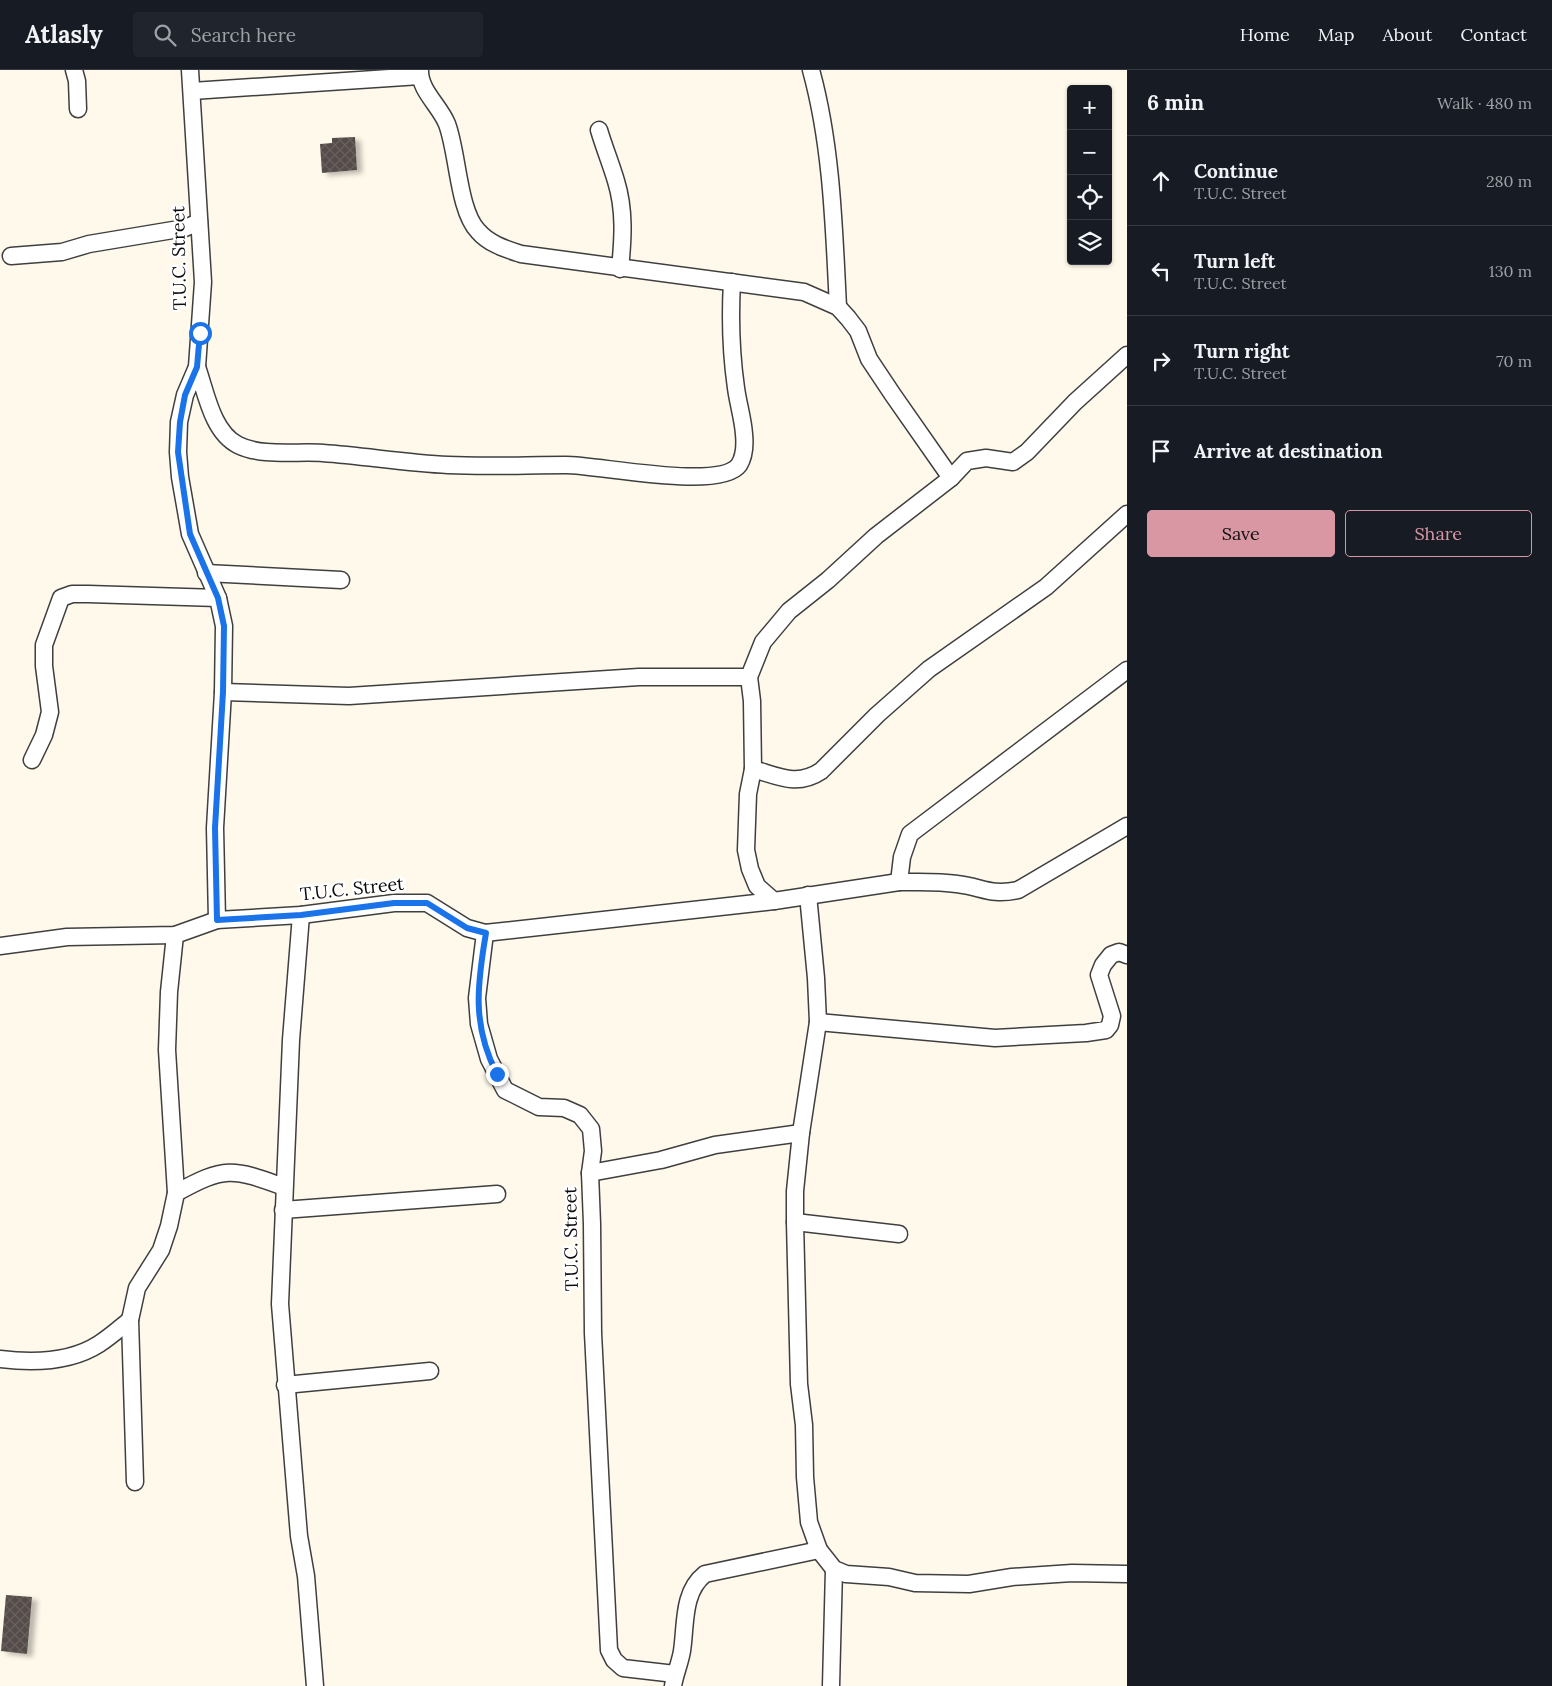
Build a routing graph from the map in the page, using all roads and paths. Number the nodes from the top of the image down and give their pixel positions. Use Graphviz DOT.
graph roads {
  1 [pos="74,70"];
  2 [pos="190,70"];
  3 [pos="811,70"];
  4 [pos="420,73"];
  5 [pos="192,91"];
  6 [pos="78,109"];
  7 [pos="599,130"];
  8 [pos="199,222"];
  9 [pos="11,256"];
  10 [pos="620,269"];
  11 [pos="732,282"];
  12 [pos="838,307"];
  13 [pos="1127,355"];
  14 [pos="197,367"];
  15 [pos="951,478"];
  16 [pos="1127,514"];
  17 [pos="206,573"];
  18 [pos="341,580"];
  19 [pos="218,598"];
  20 [pos="1127,670"];
  21 [pos="749,677"];
  22 [pos="223,692"];
  23 [pos="32,760"];
  24 [pos="753,769"];
  25 [pos="1127,826"];
  26 [pos="899,882"];
  27 [pos="808,895"];
  28 [pos="774,901"];
  29 [pos="301,915"];
  30 [pos="217,920"];
  31 [pos="486,933"];
  32 [pos="175,935"];
  33 [pos="0,946"];
  34 [pos="1127,955"];
  35 [pos="818,1022"];
  36 [pos="801,1133"];
  37 [pos="590,1173"];
  38 [pos="284,1187"];
  39 [pos="176,1194"];
  40 [pos="497,1194"];
  41 [pos="283,1210"];
  42 [pos="795,1222"];
  43 [pos="899,1234"];
  44 [pos="130,1320"];
  45 [pos="0,1359"];
  46 [pos="430,1371"];
  47 [pos="285,1385"];
  48 [pos="135,1482"];
  49 [pos="819,1550"];
  50 [pos="834,1569"];
  51 [pos="1127,1574"];
  52 [pos="674,1680"];
  53 [pos="315,1686"];
  54 [pos="831,1686"];
  1 -- 6 [label="street"];
  2 -- 5 [label="street, T.U.C. Street"];
  3 -- 12 [label="street"];
  4 -- 5 [label="street"];
  4 -- 10 [label="street"];
  5 -- 8 [label="street, T.U.C. Street"];
  7 -- 10 [label="street"];
  8 -- 9 [label="street"];
  8 -- 14 [label="street, T.U.C. Street"];
  10 -- 11 [label="street"];
  11 -- 12 [label="street"];
  11 -- 14 [label="street"];
  12 -- 15 [label="street"];
  13 -- 15 [label="street"];
  14 -- 17 [label="street, T.U.C. Street"];
  15 -- 21 [label="street"];
  16 -- 24 [label="street"];
  17 -- 18 [label="street"];
  17 -- 19 [label="street, T.U.C. Street"];
  19 -- 22 [label="street, T.U.C. Street"];
  19 -- 23 [label="street"];
  20 -- 26 [label="street"];
  21 -- 22 [label="street"];
  21 -- 24 [label="street"];
  22 -- 30 [label="street, T.U.C. Street"];
  24 -- 28 [label="street"];
  25 -- 26 [label="street"];
  26 -- 27 [label="street"];
  27 -- 28 [label="street"];
  27 -- 35 [label="street"];
  28 -- 31 [label="street"];
  29 -- 30 [label="street, T.U.C. Street"];
  29 -- 31 [label="street, T.U.C. Street"];
  29 -- 38 [label="street"];
  30 -- 32 [label="street"];
  31 -- 37 [label="street, T.U.C. Street"];
  32 -- 33 [label="street"];
  32 -- 39 [label="street"];
  34 -- 35 [label="street"];
  35 -- 36 [label="street"];
  36 -- 37 [label="street"];
  36 -- 42 [label="street"];
  37 -- 52 [label="street, T.U.C. Street"];
  38 -- 39 [label="street"];
  38 -- 41 [label="street"];
  39 -- 44 [label="street"];
  40 -- 41 [label="street"];
  41 -- 47 [label="street"];
  42 -- 43 [label="street"];
  42 -- 49 [label="street"];
  44 -- 45 [label="street"];
  44 -- 48 [label="street"];
  46 -- 47 [label="street"];
  47 -- 53 [label="street"];
  49 -- 50 [label="street"];
  49 -- 52 [label="street"];
  50 -- 51 [label="street"];
  50 -- 54 [label="street"];
}
